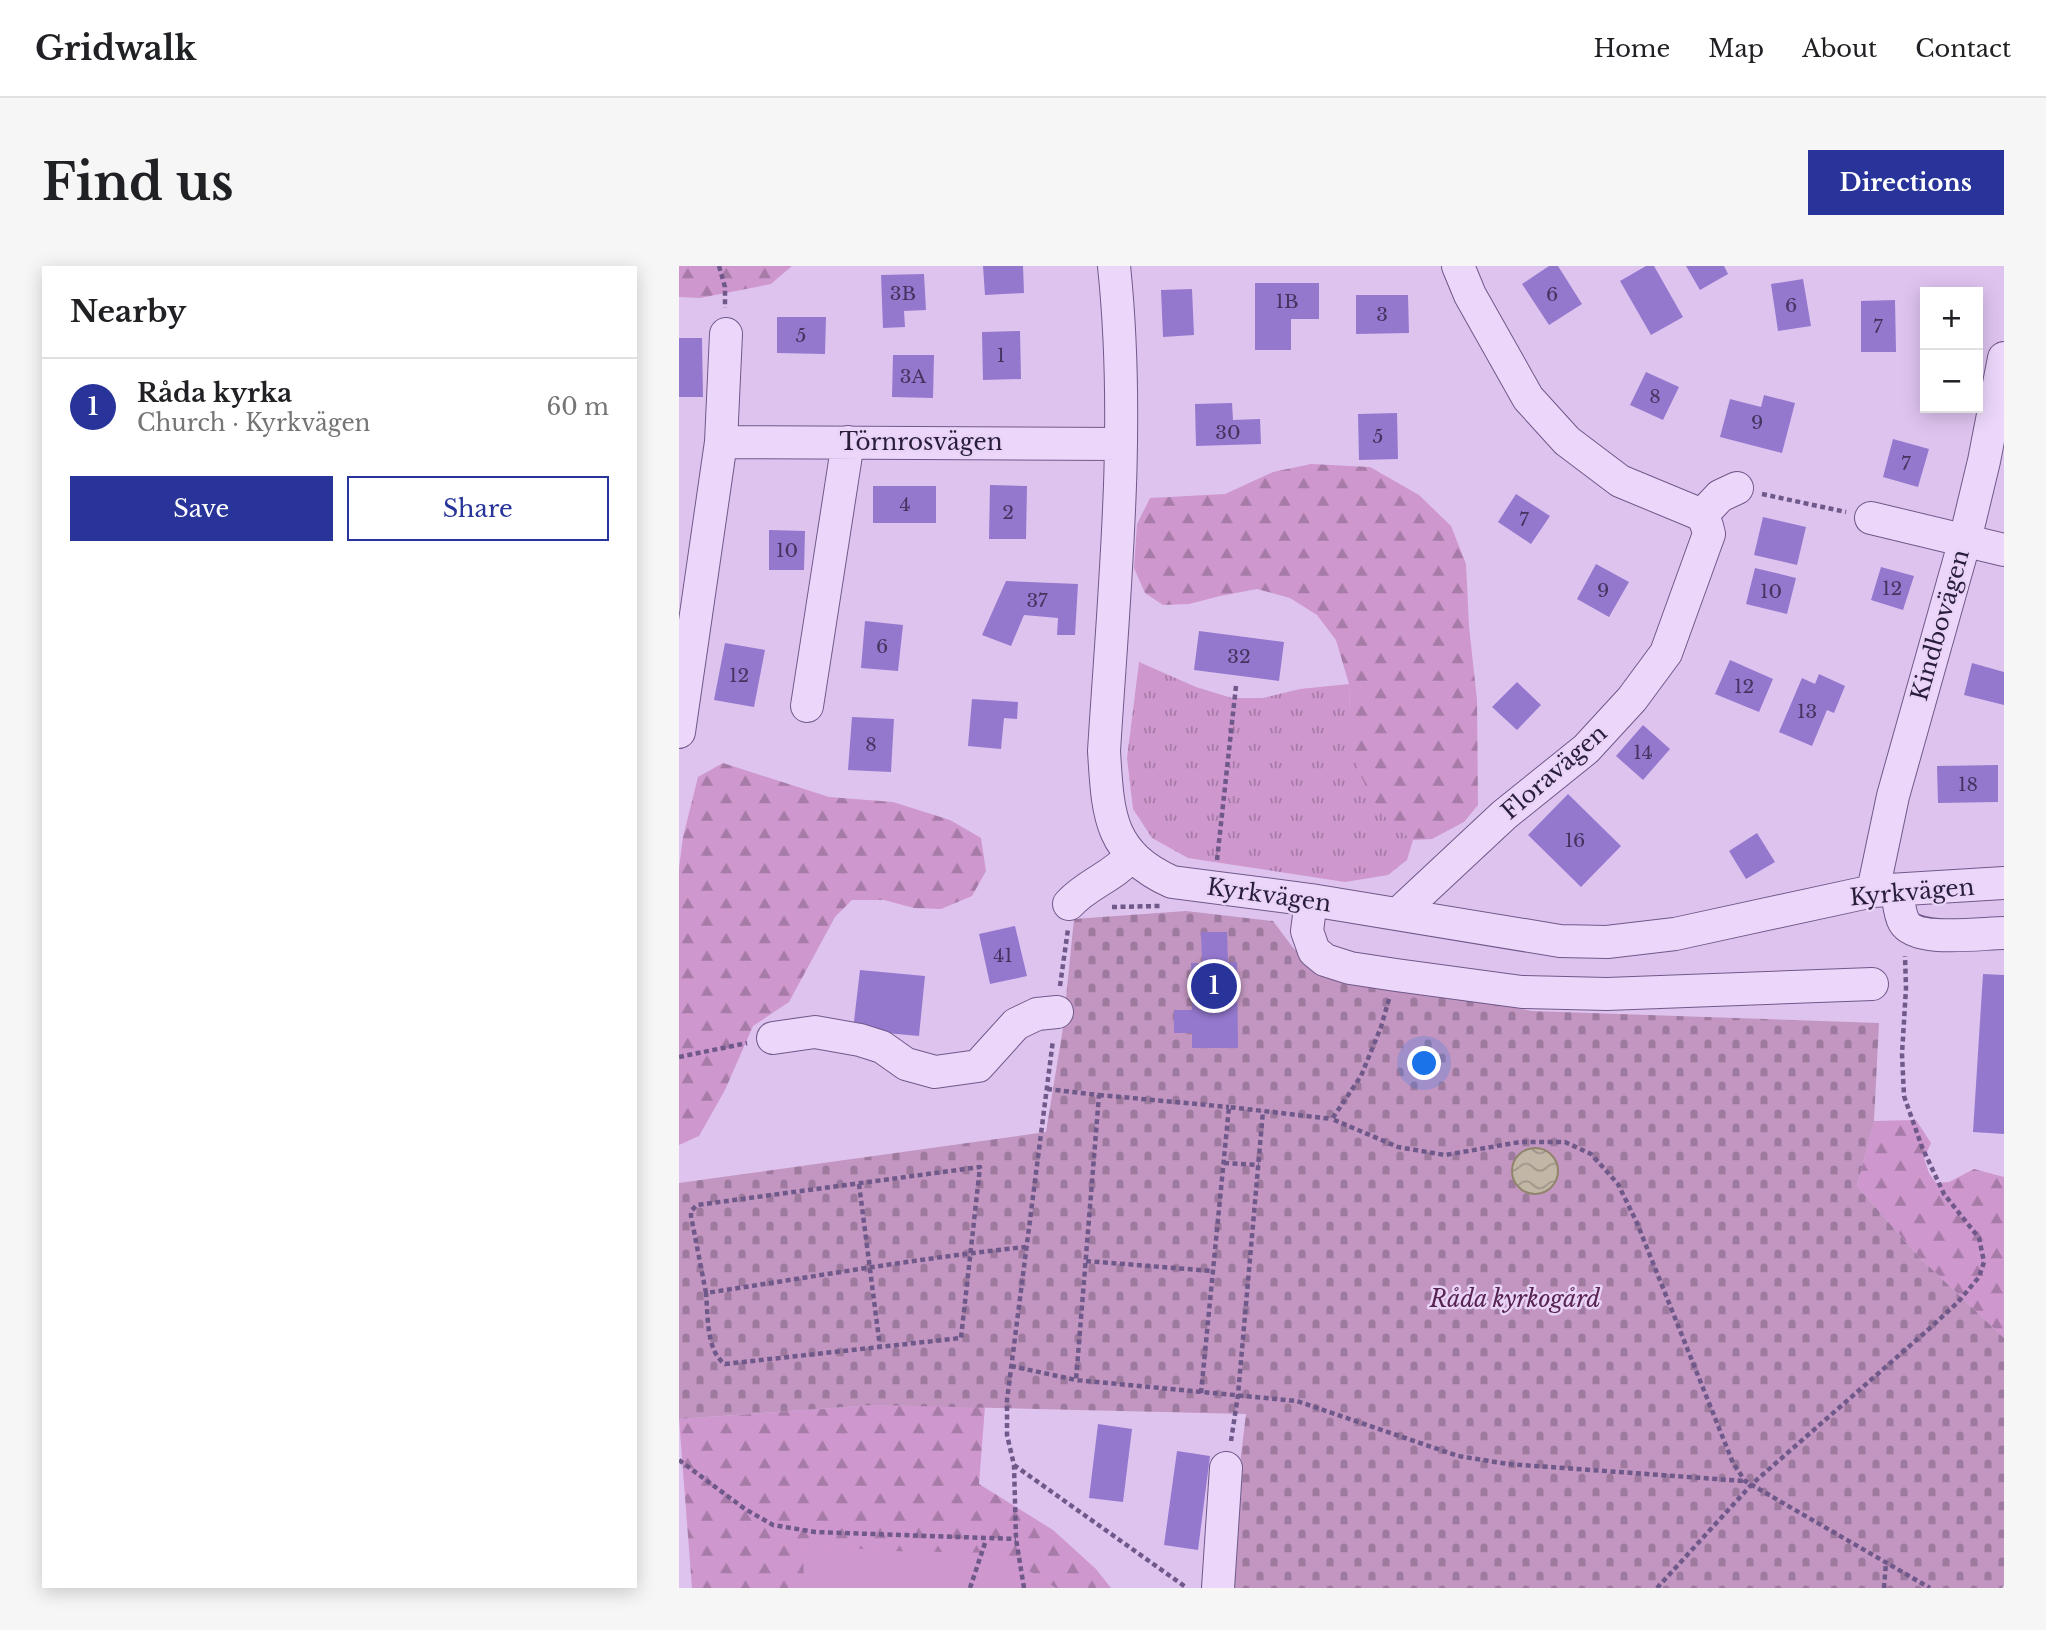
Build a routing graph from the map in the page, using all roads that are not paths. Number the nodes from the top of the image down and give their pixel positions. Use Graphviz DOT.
graph roads {
  1 [pos="1114,266"];
  2 [pos="1458,266"];
  3 [pos="726,334"];
  4 [pos="2004,358"];
  5 [pos="721,442"];
  6 [pos="848,442"];
  7 [pos="1121,444"];
  8 [pos="1737,488"];
  9 [pos="1702,515"];
  10 [pos="1871,518"];
  11 [pos="1965,540"];
  12 [pos="2004,550"];
  13 [pos="807,706"];
  14 [pos="679,732"];
  15 [pos="1131,856"];
  16 [pos="2004,883"];
  17 [pos="1885,891"];
  18 [pos="1311,900"];
  19 [pos="1069,911"];
  20 [pos="1398,914"];
  21 [pos="2004,933"];
  22 [pos="1872,984"];
  23 [pos="1056,1012"];
  24 [pos="773,1038"];
  25 [pos="1226,1468"];
  26 [pos="1218,1588"];
  1 -- 7 [label="street, Kyrkvägen"];
  2 -- 9 [label="street"];
  3 -- 5 [label="street"];
  4 -- 11 [label="street, Kindbovägen"];
  5 -- 6 [label="street, Törnrosvägen"];
  5 -- 14 [label="street"];
  6 -- 7 [label="street, Törnrosvägen"];
  6 -- 13 [label="street"];
  7 -- 15 [label="street, Kyrkvägen"];
  8 -- 9 [label="street"];
  9 -- 20 [label="street, Floravägen"];
  10 -- 11 [label="street"];
  11 -- 12 [label="street"];
  11 -- 17 [label="street, Kindbovägen"];
  15 -- 18 [label="street, Kyrkvägen"];
  15 -- 19 [label="street"];
  16 -- 17 [label="street, Kyrkvägen"];
  17 -- 20 [label="street, Kyrkvägen"];
  17 -- 21 [label="street"];
  18 -- 20 [label="street, Kyrkvägen"];
  18 -- 22 [label="street"];
  23 -- 24 [label="street"];
  25 -- 26 [label="street"];
}
